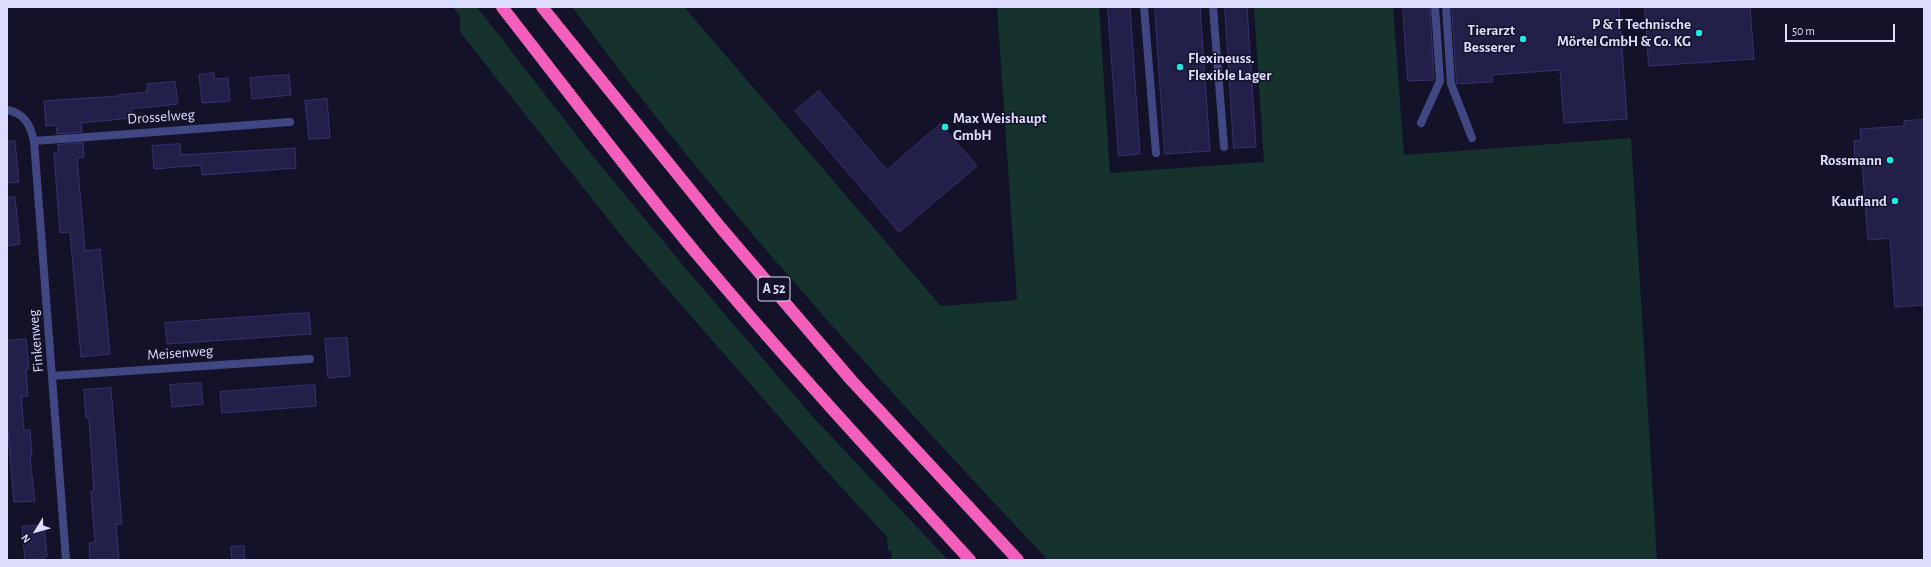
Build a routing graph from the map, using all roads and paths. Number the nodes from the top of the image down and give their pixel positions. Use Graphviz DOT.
graph roads {
  1 [pos="502,7"];
  2 [pos="542,7"];
  3 [pos="1144,7"];
  4 [pos="1213,7"];
  5 [pos="1435,7"];
  6 [pos="1446,7"];
  7 [pos="7,110"];
  8 [pos="290,122"];
  9 [pos="1421,122"];
  10 [pos="1472,138"];
  11 [pos="34,141"];
  12 [pos="1224,147"];
  13 [pos="1156,153"];
  14 [pos="310,359"];
  15 [pos="52,376"];
  16 [pos="66,560"];
  17 [pos="970,560"];
  18 [pos="1018,560"];
  1 -- 17 [label="highway, A 52"];
  2 -- 18 [label="highway, A 52"];
  3 -- 13 [label="street"];
  4 -- 12 [label="street"];
  5 -- 9 [label="street"];
  6 -- 10 [label="street"];
  7 -- 11 [label="street, Finkenweg"];
  8 -- 11 [label="street, Drosselweg"];
  11 -- 15 [label="street, Finkenweg"];
  14 -- 15 [label="street, Meisenweg"];
  15 -- 16 [label="street, Finkenweg"];
}
